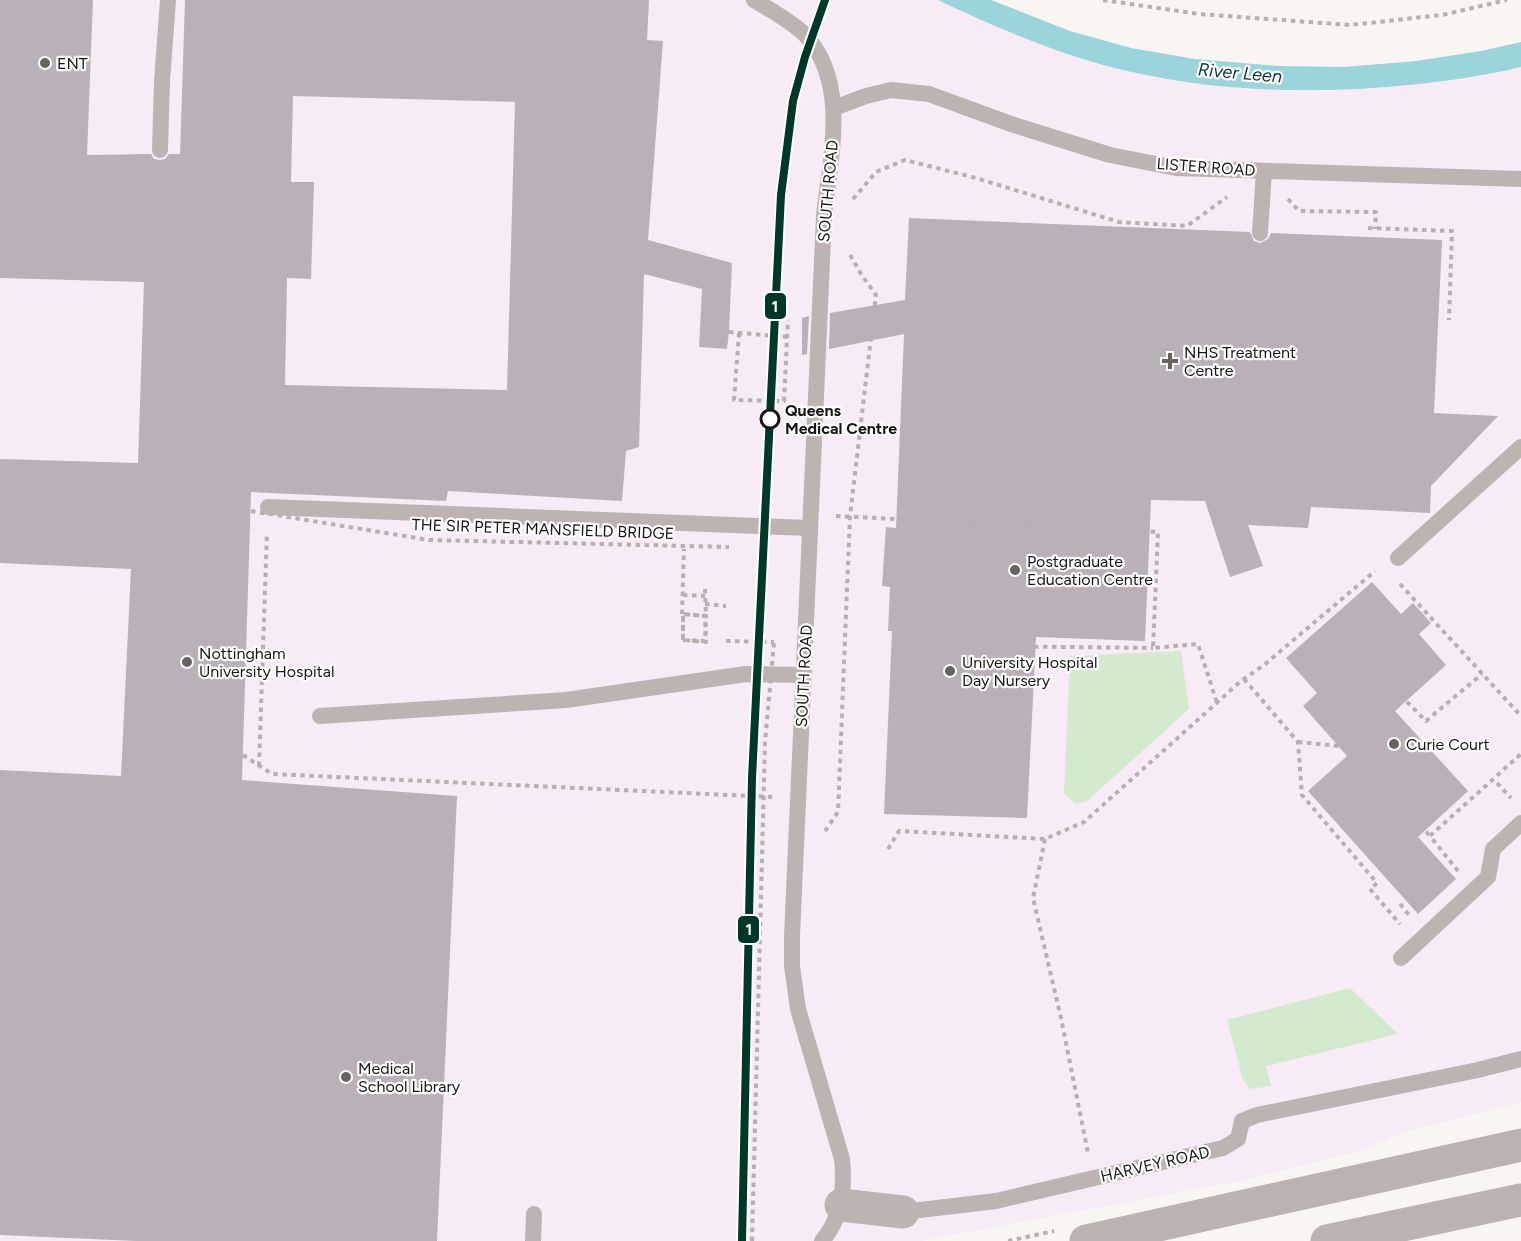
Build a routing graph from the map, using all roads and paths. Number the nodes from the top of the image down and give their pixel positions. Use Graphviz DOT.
graph roads {
  1 [pos="168,0"];
  2 [pos="754,0"];
  3 [pos="1102,0"];
  4 [pos="1507,0"];
  5 [pos="834,108"];
  6 [pos="160,150"];
  7 [pos="1264,171"];
  8 [pos="1521,179"];
  9 [pos="851,207"];
  10 [pos="1368,228"];
  11 [pos="1375,229"];
  12 [pos="1260,233"];
  13 [pos="848,250"];
  14 [pos="788,320"];
  15 [pos="1449,320"];
  16 [pos="729,332"];
  17 [pos="739,333"];
  18 [pos="787,337"];
  19 [pos="795,338"];
  20 [pos="1521,447"];
  21 [pos="251,511"];
  22 [pos="267,513"];
  23 [pos="850,516"];
  24 [pos="811,521"];
  25 [pos="685,525"];
  26 [pos="267,530"];
  27 [pos="729,547"];
  28 [pos="1398,558"];
  29 [pos="1382,566"];
  30 [pos="1395,579"];
  31 [pos="683,595"];
  32 [pos="705,604"];
  33 [pos="726,606"];
  34 [pos="683,640"];
  35 [pos="726,641"];
  36 [pos="980,646"];
  37 [pos="1153,648"];
  38 [pos="1375,670"];
  39 [pos="1482,674"];
  40 [pos="803,675"];
  41 [pos="1244,679"];
  42 [pos="1217,703"];
  43 [pos="320,716"];
  44 [pos="1521,716"];
  45 [pos="1298,742"];
  46 [pos="1521,754"];
  47 [pos="243,755"];
  48 [pos="260,766"];
  49 [pos="1497,783"];
  50 [pos="1392,790"];
  51 [pos="798,798"];
  52 [pos="1513,800"];
  53 [pos="1402,805"];
  54 [pos="1521,823"];
  55 [pos="821,836"];
  56 [pos="1430,836"];
  57 [pos="1045,839"];
  58 [pos="888,849"];
  59 [pos="1463,876"];
  60 [pos="1400,904"];
  61 [pos="1414,920"];
  62 [pos="1404,928"];
  63 [pos="1401,958"];
  64 [pos="1521,1059"];
  65 [pos="1521,1145"];
  66 [pos="1093,1179"];
  67 [pos="1521,1200"];
  68 [pos="841,1205"];
  69 [pos="903,1212"];
  70 [pos="534,1214"];
  71 [pos="824,1238"];
  72 [pos="533,1241"];
  73 [pos="752,1241"];
  74 [pos="1086,1241"];
  75 [pos="1327,1241"];
  1 -- 6 [label="lane"];
  2 -- 5 [label="lane, SOUTH ROAD"];
  3 -- 4 [label="path"];
  5 -- 7 [label="lane, LISTER ROAD"];
  5 -- 24 [label="lane, SOUTH ROAD"];
  7 -- 8 [label="lane, LISTER ROAD"];
  7 -- 9 [label="path"];
  7 -- 11 [label="path"];
  7 -- 12 [label="lane"];
  10 -- 11 [label="path"];
  11 -- 15 [label="path"];
  13 -- 23 [label="path"];
  14 -- 18 [label="path"];
  16 -- 17 [label="path"];
  17 -- 18 [label="path"];
  17 -- 18 [label="path"];
  18 -- 19 [label="path"];
  20 -- 28 [label="lane"];
  21 -- 27 [label="path, THE SIR PETER MANSFIELD BRIDGE, bridge"];
  22 -- 25 [label="lane"];
  23 -- 24 [label="path"];
  23 -- 37 [label="path"];
  23 -- 55 [label="path"];
  24 -- 25 [label="lane"];
  24 -- 40 [label="lane, SOUTH ROAD"];
  25 -- 31 [label="path"];
  26 -- 48 [label="path"];
  29 -- 41 [label="path"];
  30 -- 39 [label="path"];
  31 -- 32 [label="path"];
  31 -- 34 [label="path"];
  32 -- 33 [label="path"];
  32 -- 34 [label="path"];
  34 -- 34 [label="path"];
  35 -- 73 [label="path, bridge"];
  36 -- 37 [label="path"];
  37 -- 42 [label="path"];
  38 -- 39 [label="path"];
  39 -- 44 [label="path"];
  40 -- 43 [label="lane"];
  40 -- 51 [label="lane, SOUTH ROAD"];
  41 -- 42 [label="path"];
  41 -- 45 [label="path"];
  42 -- 57 [label="path"];
  45 -- 50 [label="path"];
  45 -- 62 [label="path"];
  46 -- 56 [label="path"];
  47 -- 48 [label="path"];
  48 -- 51 [label="path"];
  49 -- 52 [label="path"];
  51 -- 68 [label="lane, SOUTH ROAD"];
  53 -- 56 [label="path"];
  54 -- 63 [label="lane"];
  56 -- 59 [label="path"];
  57 -- 58 [label="path"];
  57 -- 66 [label="path"];
  60 -- 61 [label="path"];
  64 -- 66 [label="lane, HARVEY ROAD"];
  65 -- 74 [label="highway"];
  66 -- 69 [label="lane, HARVEY ROAD"];
  67 -- 75 [label="highway"];
  68 -- 69 [label="street, HARVEY ROAD"];
  68 -- 71 [label="lane, SOUTH ROAD"];
  70 -- 72 [label="lane"];
}
